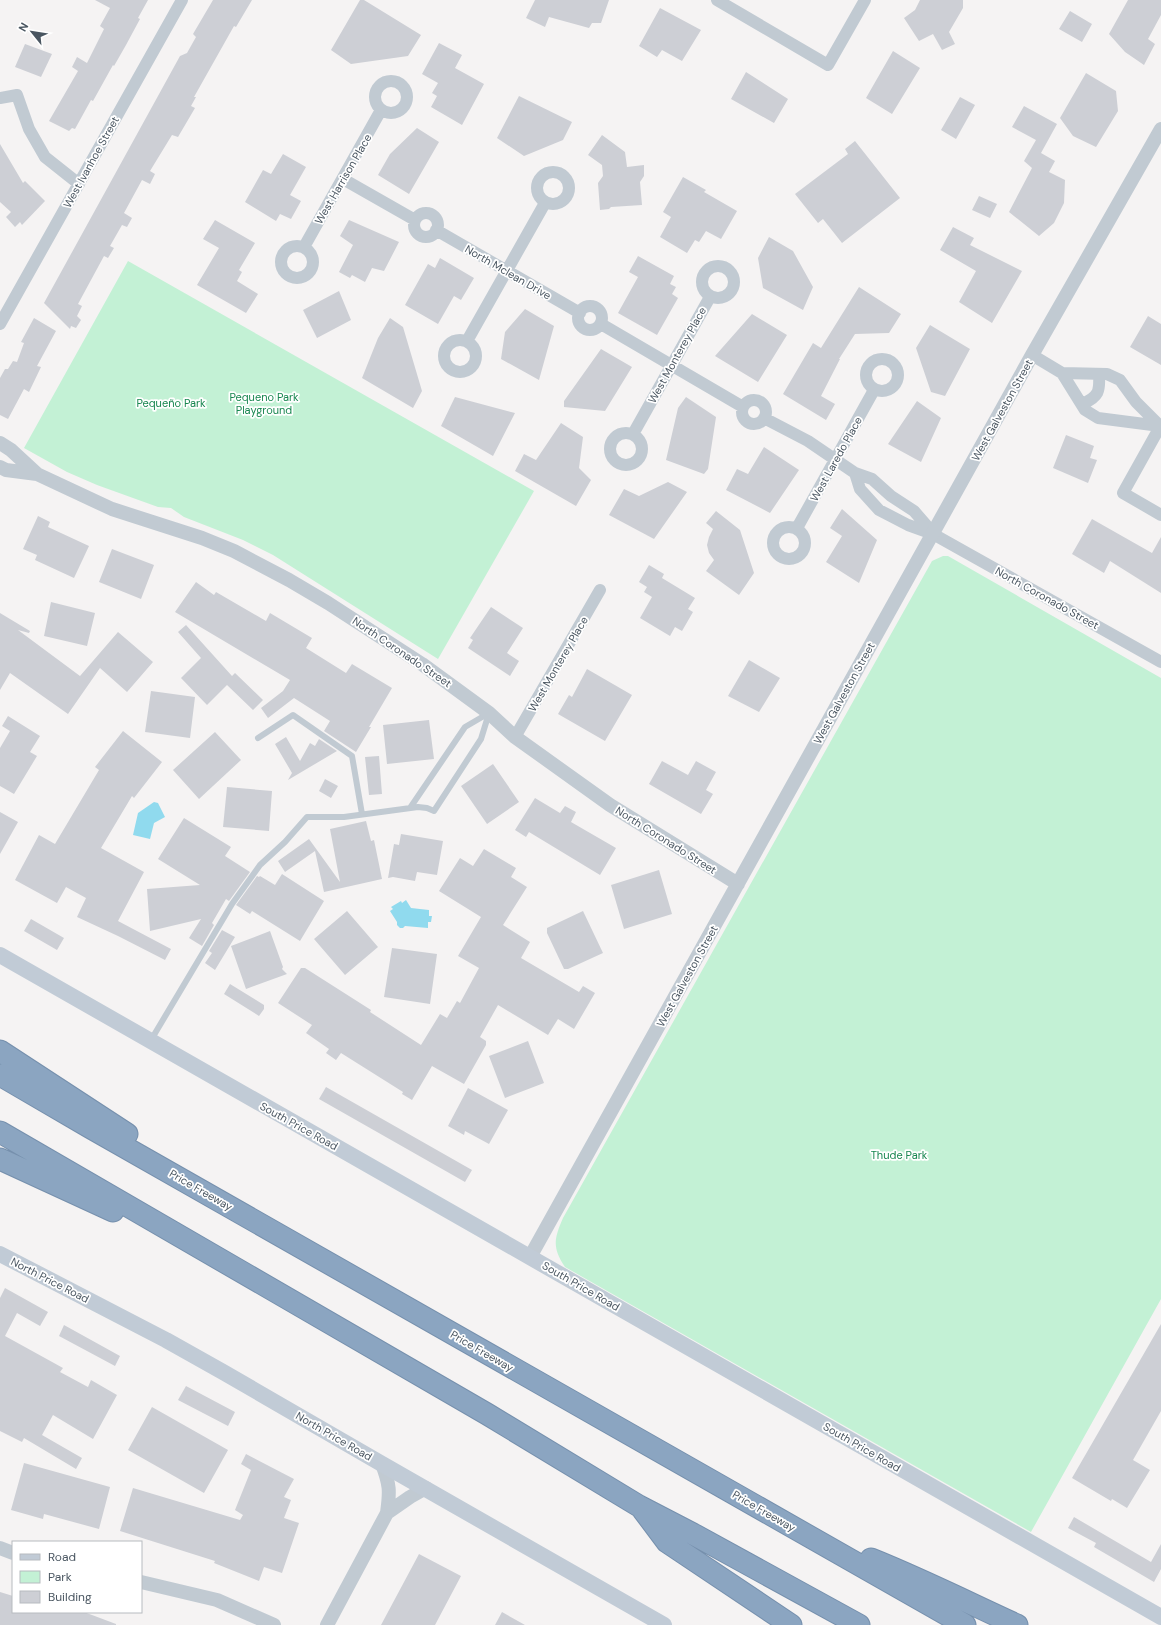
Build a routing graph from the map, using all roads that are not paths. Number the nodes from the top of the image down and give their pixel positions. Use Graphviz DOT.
graph roads {
  1 [pos="182,0"];
  2 [pos="718,0"];
  3 [pos="865,0"];
  4 [pos="0,98"];
  5 [pos="381,110"];
  6 [pos="1161,129"];
  7 [pos="342,179"];
  8 [pos="79,184"];
  9 [pos="545,203"];
  10 [pos="415,220"];
  11 [pos="436,230"];
  12 [pos="304,247"];
  13 [pos="507,271"];
  14 [pos="710,297"];
  15 [pos="580,313"];
  16 [pos="0,322"];
  17 [pos="601,324"];
  18 [pos="467,341"];
  19 [pos="1032,355"];
  20 [pos="672,365"];
  21 [pos="1062,373"];
  22 [pos="1099,374"];
  23 [pos="874,390"];
  24 [pos="1082,404"];
  25 [pos="1161,426"];
  26 [pos="633,434"];
  27 [pos="0,443"];
  28 [pos="836,459"];
  29 [pos="0,467"];
  30 [pos="855,473"];
  31 [pos="37,474"];
  32 [pos="891,496"];
  33 [pos="879,510"];
  34 [pos="1161,515"];
  35 [pos="797,528"];
  36 [pos="933,534"];
  37 [pos="600,590"];
  38 [pos="1161,662"];
  39 [pos="489,713"];
  40 [pos="515,737"];
  41 [pos="258,738"];
  42 [pos="410,808"];
  43 [pos="362,814"];
  44 [pos="738,884"];
  45 [pos="0,955"];
  46 [pos="150,1042"];
  47 [pos="0,1051"];
  48 [pos="0,1075"];
  49 [pos="0,1132"];
  50 [pos="0,1159"];
  51 [pos="269,1229"];
  52 [pos="0,1254"];
  53 [pos="530,1257"];
  54 [pos="217,1258"];
  55 [pos="382,1464"];
  56 [pos="426,1488"];
  57 [pos="639,1506"];
  58 [pos="387,1514"];
  59 [pos="795,1528"];
  60 [pos="0,1548"];
  61 [pos="12,1553"];
  62 [pos="142,1582"];
  63 [pos="1161,1617"];
  64 [pos="274,1625"];
  65 [pos="327,1625"];
  66 [pos="664,1625"];
  67 [pos="791,1625"];
  68 [pos="859,1625"];
  69 [pos="965,1625"];
  70 [pos="1017,1625"];
  1 -- 8 [label="street, West Ivanhoe Street"];
  2 -- 3 [label="street"];
  4 -- 8 [label="street"];
  5 -- 7 [label="street, West Harrison Place"];
  6 -- 19 [label="street, West Galveston Street"];
  7 -- 10 [label="street"];
  7 -- 12 [label="street, West Harrison Place"];
  8 -- 16 [label="street, West Ivanhoe Street"];
  9 -- 13 [label="street"];
  10 -- 11 [label="street"];
  10 -- 11 [label="street"];
  11 -- 13 [label="street, North Mclean Drive"];
  13 -- 15 [label="street, North Mclean Drive"];
  13 -- 18 [label="street"];
  14 -- 20 [label="street, West Monterey Place"];
  15 -- 17 [label="street"];
  15 -- 17 [label="street"];
  17 -- 20 [label="street"];
  19 -- 21 [label="street"];
  19 -- 36 [label="street, West Galveston Street"];
  20 -- 26 [label="street, West Monterey Place"];
  20 -- 28 [label="street"];
  21 -- 22 [label="street"];
  21 -- 24 [label="street"];
  22 -- 24 [label="street"];
  22 -- 25 [label="street"];
  23 -- 28 [label="street, West Laredo Place"];
  24 -- 25 [label="street"];
  25 -- 34 [label="street"];
  27 -- 31 [label="street, North Coronado Street"];
  28 -- 30 [label="street"];
  28 -- 35 [label="street, West Laredo Place"];
  29 -- 31 [label="street, North Coronado Street"];
  30 -- 32 [label="street"];
  30 -- 33 [label="street"];
  31 -- 39 [label="street, North Coronado Street"];
  32 -- 33 [label="street"];
  32 -- 36 [label="street"];
  33 -- 36 [label="street"];
  36 -- 38 [label="street, North Coronado Street"];
  36 -- 44 [label="street, West Galveston Street"];
  37 -- 40 [label="street, West Monterey Place"];
  39 -- 40 [label="street, North Coronado Street"];
  39 -- 42 [label="lane"];
  39 -- 42 [label="lane"];
  40 -- 44 [label="street, North Coronado Street"];
  41 -- 43 [label="lane"];
  42 -- 43 [label="lane"];
  43 -- 46 [label="lane"];
  44 -- 53 [label="street, West Galveston Street"];
  45 -- 46 [label="main road, South Price Road"];
  46 -- 53 [label="main road, South Price Road"];
  47 -- 51 [label="highway"];
  48 -- 51 [label="highway, Price Freeway"];
  49 -- 54 [label="highway"];
  50 -- 54 [label="highway"];
  51 -- 59 [label="highway, Price Freeway"];
  52 -- 55 [label="main road, North Price Road"];
  53 -- 63 [label="main road, South Price Road"];
  54 -- 57 [label="highway"];
  55 -- 56 [label="main road, North Price Road"];
  55 -- 58 [label="street"];
  56 -- 58 [label="street"];
  56 -- 66 [label="main road, North Price Road"];
  57 -- 67 [label="highway"];
  57 -- 68 [label="highway"];
  58 -- 65 [label="street"];
  59 -- 69 [label="highway, Price Freeway"];
  59 -- 70 [label="highway"];
  60 -- 61 [label="street"];
  62 -- 64 [label="street"];
}
